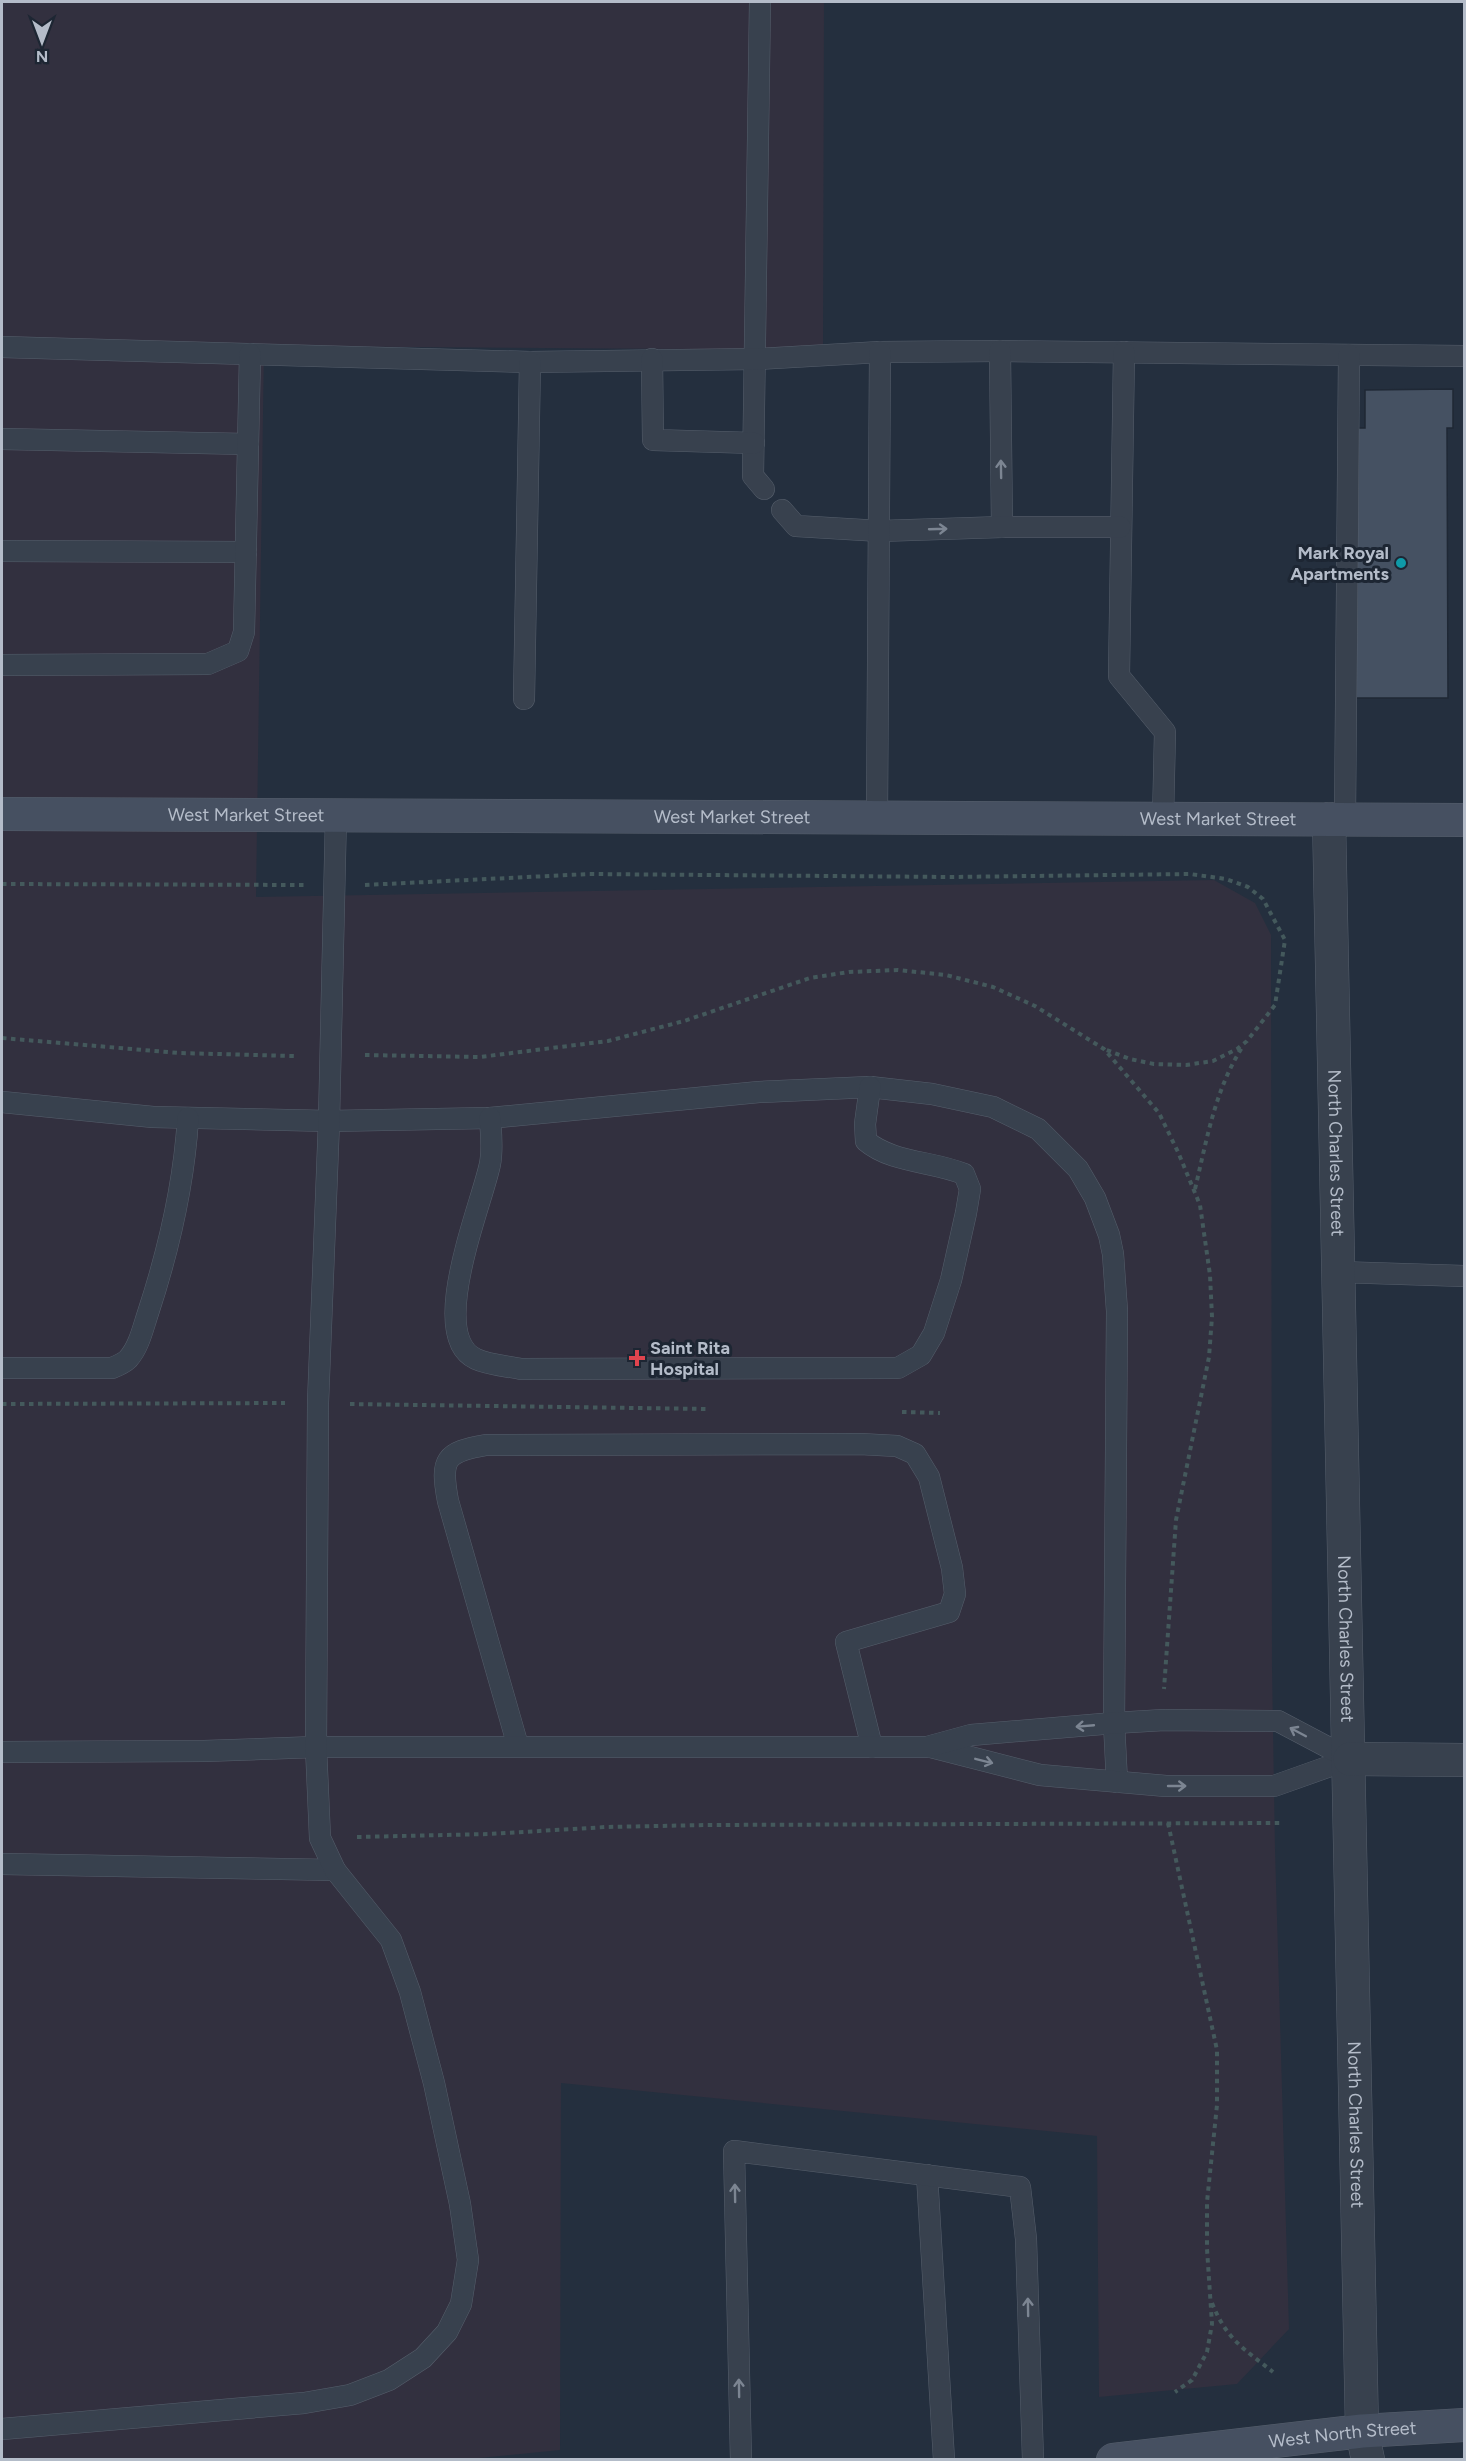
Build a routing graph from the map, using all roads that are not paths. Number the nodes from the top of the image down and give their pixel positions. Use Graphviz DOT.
graph roads {
  1 [pos="760,2"];
  2 [pos="2,347"];
  3 [pos="1000,351"];
  4 [pos="880,352"];
  5 [pos="1124,352"];
  6 [pos="250,354"];
  7 [pos="1349,355"];
  8 [pos="1464,356"];
  9 [pos="652,358"];
  10 [pos="756,358"];
  11 [pos="530,362"];
  12 [pos="2,439"];
  13 [pos="754,443"];
  14 [pos="248,444"];
  15 [pos="764,489"];
  16 [pos="782,510"];
  17 [pos="1002,527"];
  18 [pos="1120,527"];
  19 [pos="880,531"];
  20 [pos="2,551"];
  21 [pos="246,552"];
  22 [pos="2,665"];
  23 [pos="524,699"];
  24 [pos="2,814"];
  25 [pos="336,815"];
  26 [pos="877,817"];
  27 [pos="1163,819"];
  28 [pos="1337,819"];
  29 [pos="1464,819"];
  30 [pos="870,1087"];
  31 [pos="2,1102"];
  32 [pos="188,1118"];
  33 [pos="490,1118"];
  34 [pos="329,1121"];
  35 [pos="1339,1272"];
  36 [pos="1464,1276"];
  37 [pos="2,1368"];
  38 [pos="1114,1723"];
  39 [pos="518,1746"];
  40 [pos="316,1747"];
  41 [pos="872,1747"];
  42 [pos="927,1747"];
  43 [pos="2,1752"];
  44 [pos="1350,1759"];
  45 [pos="1464,1760"];
  46 [pos="1117,1782"];
  47 [pos="2,1864"];
  48 [pos="335,1870"];
  49 [pos="927,2175"];
  50 [pos="1464,2426"];
  51 [pos="2,2429"];
  52 [pos="1365,2445"];
  53 [pos="741,2453"];
  54 [pos="944,2460"];
  55 [pos="1033,2460"];
  56 [pos="1113,2460"];
  1 -- 10 [label="lane"];
  2 -- 6 [label="lane"];
  3 -- 4 [label="lane"];
  3 -- 5 [label="lane"];
  17 -- 3 [label="lane, one-way"];
  4 -- 10 [label="lane"];
  4 -- 19 [label="lane"];
  5 -- 7 [label="lane"];
  5 -- 18 [label="lane"];
  6 -- 11 [label="lane"];
  6 -- 14 [label="lane"];
  7 -- 8 [label="lane"];
  7 -- 28 [label="lane"];
  9 -- 10 [label="lane"];
  9 -- 11 [label="lane"];
  9 -- 13 [label="lane"];
  10 -- 13 [label="lane"];
  11 -- 23 [label="lane"];
  12 -- 14 [label="lane"];
  13 -- 15 [label="lane"];
  14 -- 21 [label="lane"];
  16 -- 19 [label="lane"];
  17 -- 18 [label="lane"];
  19 -- 17 [label="lane, one-way"];
  18 -- 27 [label="lane"];
  19 -- 26 [label="lane"];
  20 -- 21 [label="lane"];
  21 -- 22 [label="lane"];
  24 -- 25 [label="street, West Market Street"];
  25 -- 26 [label="street, West Market Street"];
  25 -- 34 [label="lane"];
  26 -- 27 [label="street, West Market Street"];
  27 -- 28 [label="street, West Market Street"];
  28 -- 29 [label="street, West Market Street"];
  28 -- 35 [label="street, North Charles Street"];
  30 -- 33 [label="lane"];
  30 -- 33 [label="lane"];
  30 -- 38 [label="lane"];
  31 -- 32 [label="lane"];
  32 -- 34 [label="lane"];
  32 -- 37 [label="lane"];
  33 -- 34 [label="lane"];
  34 -- 40 [label="lane"];
  35 -- 36 [label="lane"];
  35 -- 44 [label="street, North Charles Street"];
  38 -- 42 [label="lane, one-way"];
  44 -- 38 [label="lane, one-way"];
  38 -- 46 [label="lane"];
  39 -- 40 [label="lane"];
  39 -- 41 [label="lane"];
  39 -- 41 [label="lane"];
  40 -- 43 [label="lane"];
  40 -- 48 [label="lane"];
  41 -- 42 [label="lane"];
  42 -- 46 [label="lane, one-way"];
  44 -- 45 [label="street"];
  46 -- 44 [label="lane, one-way"];
  44 -- 52 [label="street, North Charles Street"];
  47 -- 48 [label="lane"];
  48 -- 51 [label="lane"];
  53 -- 49 [label="lane, one-way"];
  49 -- 54 [label="lane"];
  55 -- 49 [label="lane, one-way"];
  50 -- 52 [label="street, West North Street"];
  52 -- 56 [label="street, West North Street"];
}
